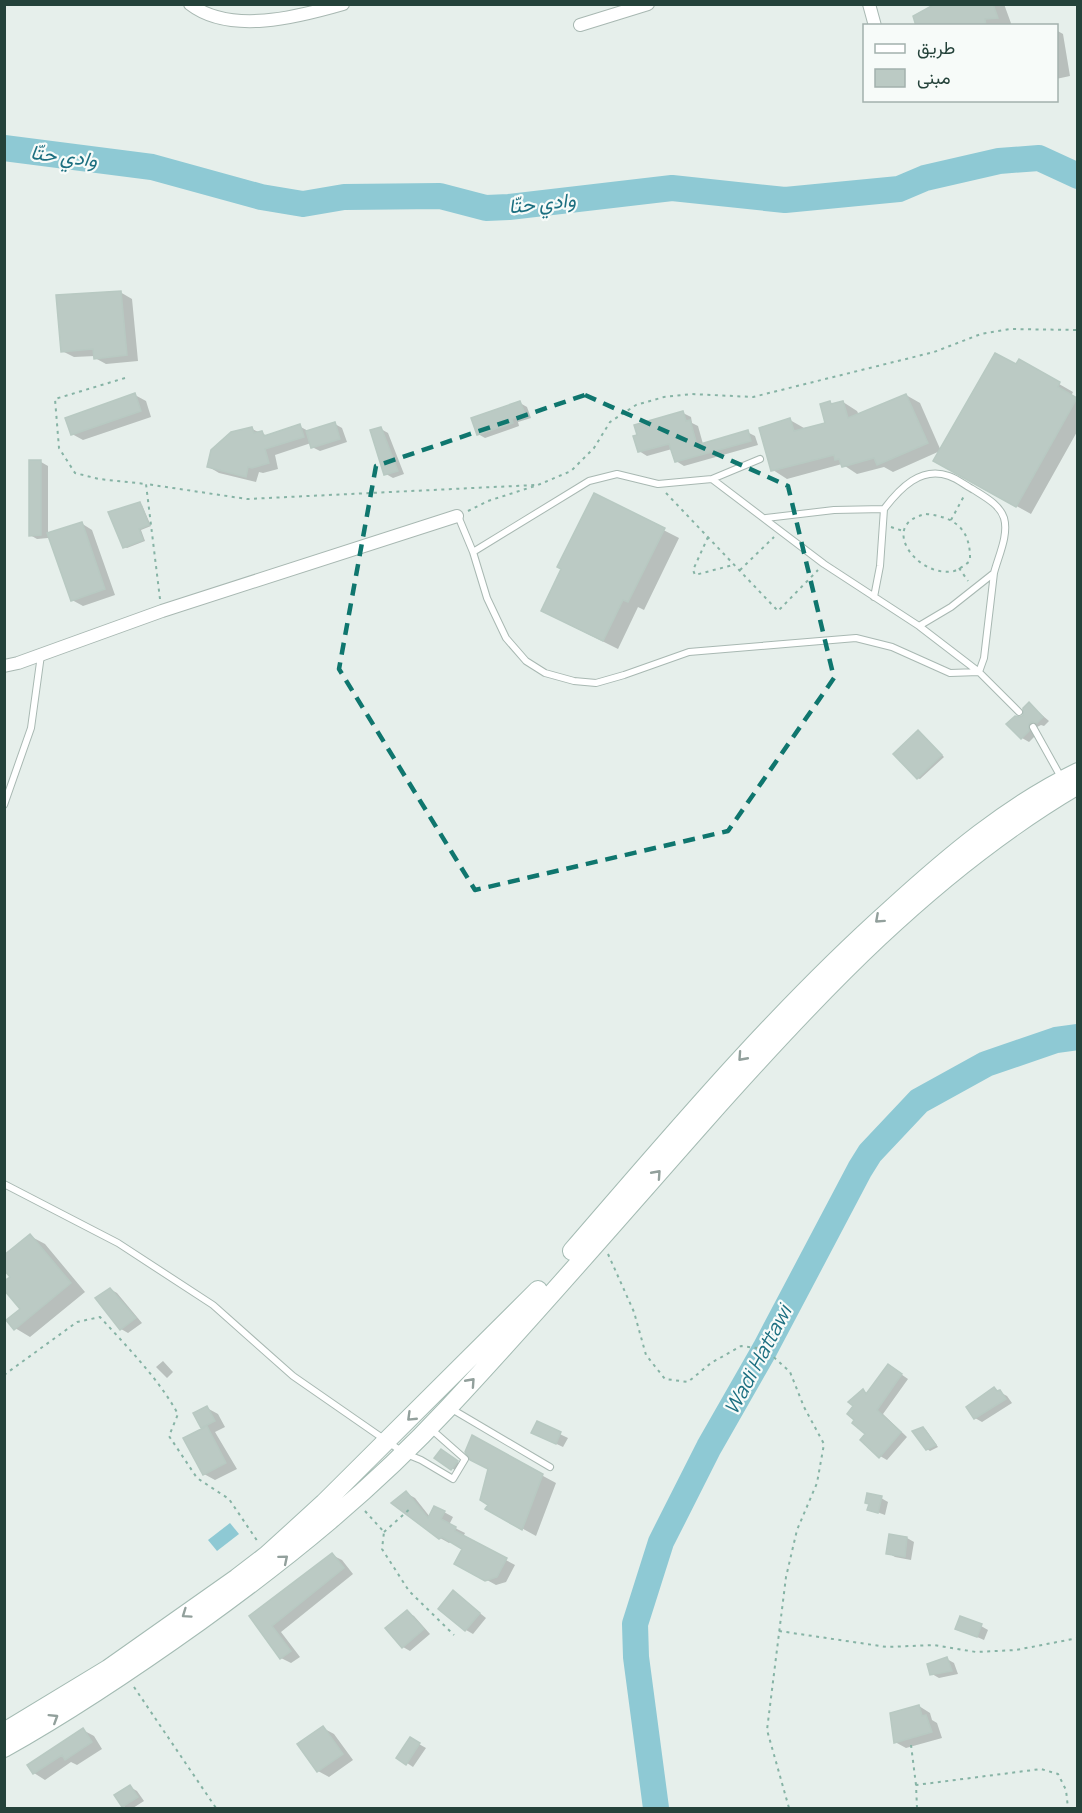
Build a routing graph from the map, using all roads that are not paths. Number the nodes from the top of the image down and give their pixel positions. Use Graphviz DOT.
graph roads {
  1 [pos="190,4"];
  2 [pos="343,4"];
  3 [pos="648,4"];
  4 [pos="869,4"];
  5 [pos="580,24"];
  6 [pos="874,24"];
  7 [pos="760,459"];
  8 [pos="712,479"];
  9 [pos="884,509"];
  10 [pos="458,516"];
  11 [pos="766,518"];
  12 [pos="473,552"];
  13 [pos="994,573"];
  14 [pos="874,597"];
  15 [pos="919,627"];
  16 [pos="41,655"];
  17 [pos="4,666"];
  18 [pos="979,672"];
  19 [pos="1019,712"];
  20 [pos="1034,727"];
  21 [pos="1072,779"];
  22 [pos="4,805"];
  23 [pos="4,1184"];
  24 [pos="449,1407"];
  25 [pos="429,1428"];
  26 [pos="387,1441"];
  27 [pos="404,1453"];
  28 [pos="550,1467"];
  29 [pos="4,1732"];
  30 [pos="4,1748"];
  1 -- 2 [label="street"];
  3 -- 5 [label="street"];
  4 -- 6 [label="street"];
  7 -- 8 [label="lane"];
  8 -- 11 [label="lane"];
  8 -- 12 [label="lane"];
  9 -- 11 [label="lane"];
  9 -- 13 [label="lane"];
  9 -- 14 [label="lane"];
  10 -- 12 [label="lane"];
  10 -- 16 [label="street"];
  11 -- 14 [label="lane"];
  12 -- 18 [label="lane"];
  13 -- 15 [label="lane"];
  13 -- 18 [label="lane"];
  14 -- 15 [label="lane"];
  15 -- 18 [label="lane"];
  16 -- 17 [label="street"];
  16 -- 22 [label="lane"];
  18 -- 19 [label="lane"];
  20 -- 21 [label="lane"];
  24 -- 21 [label="main road, one-way"];
  21 -- 26 [label="main road, one-way"];
  23 -- 26 [label="lane"];
  24 -- 25 [label="main road"];
  24 -- 28 [label="lane"];
  25 -- 27 [label="main road"];
  25 -- 27 [label="lane"];
  26 -- 27 [label="lane"];
  26 -- 29 [label="main road, one-way"];
  30 -- 27 [label="main road, one-way"];
}
